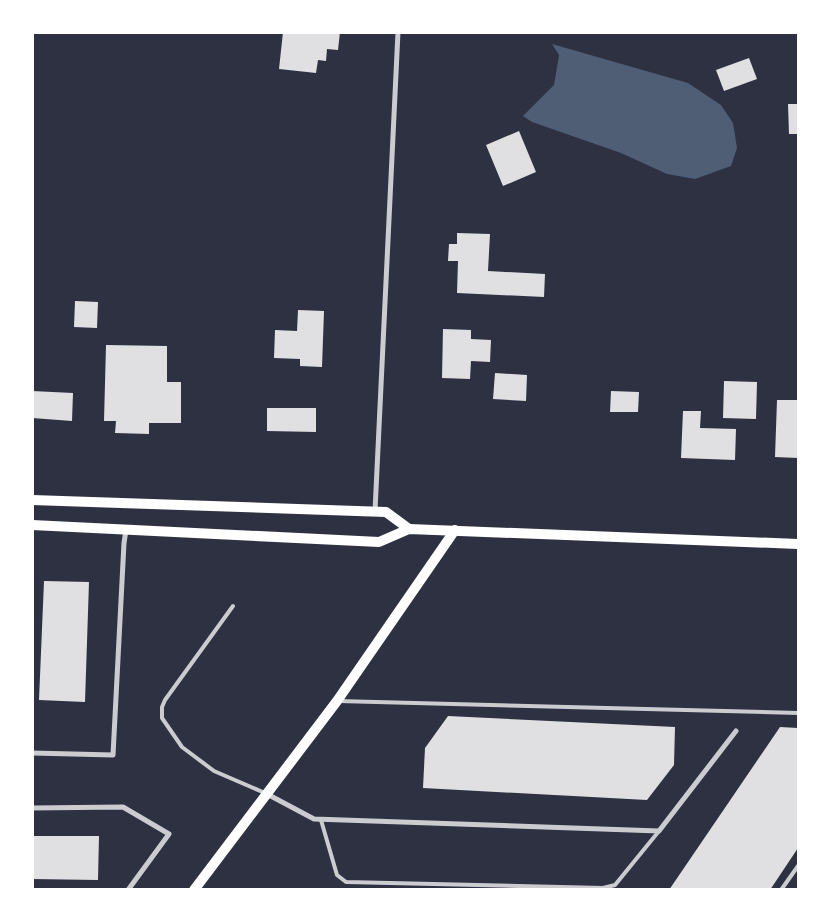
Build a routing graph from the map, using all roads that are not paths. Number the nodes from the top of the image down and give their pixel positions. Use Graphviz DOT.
graph roads {
  1 [pos="398,32"];
  2 [pos="32,500"];
  3 [pos="375,512"];
  4 [pos="32,525"];
  5 [pos="410,529"];
  6 [pos="126,530"];
  7 [pos="455,530"];
  8 [pos="798,544"];
  9 [pos="233,606"];
  10 [pos="337,701"];
  11 [pos="798,712"];
  12 [pos="736,731"];
  13 [pos="32,753"];
  14 [pos="267,793"];
  15 [pos="32,808"];
  16 [pos="321,820"];
  17 [pos="659,831"];
  18 [pos="798,866"];
  19 [pos="128,890"];
  20 [pos="194,890"];
  21 [pos="781,890"];
  1 -- 3 [label="street"];
  2 -- 3 [label="main road"];
  3 -- 5 [label="main road"];
  4 -- 6 [label="main road"];
  5 -- 6 [label="main road"];
  5 -- 7 [label="main road"];
  6 -- 13 [label="street"];
  7 -- 8 [label="main road"];
  7 -- 10 [label="main road"];
  9 -- 14 [label="lane"];
  10 -- 11 [label="lane"];
  10 -- 14 [label="main road"];
  12 -- 17 [label="street"];
  14 -- 16 [label="street"];
  14 -- 20 [label="main road"];
  15 -- 19 [label="street"];
  16 -- 17 [label="street"];
  16 -- 17 [label="lane"];
  18 -- 21 [label="lane"];
}
